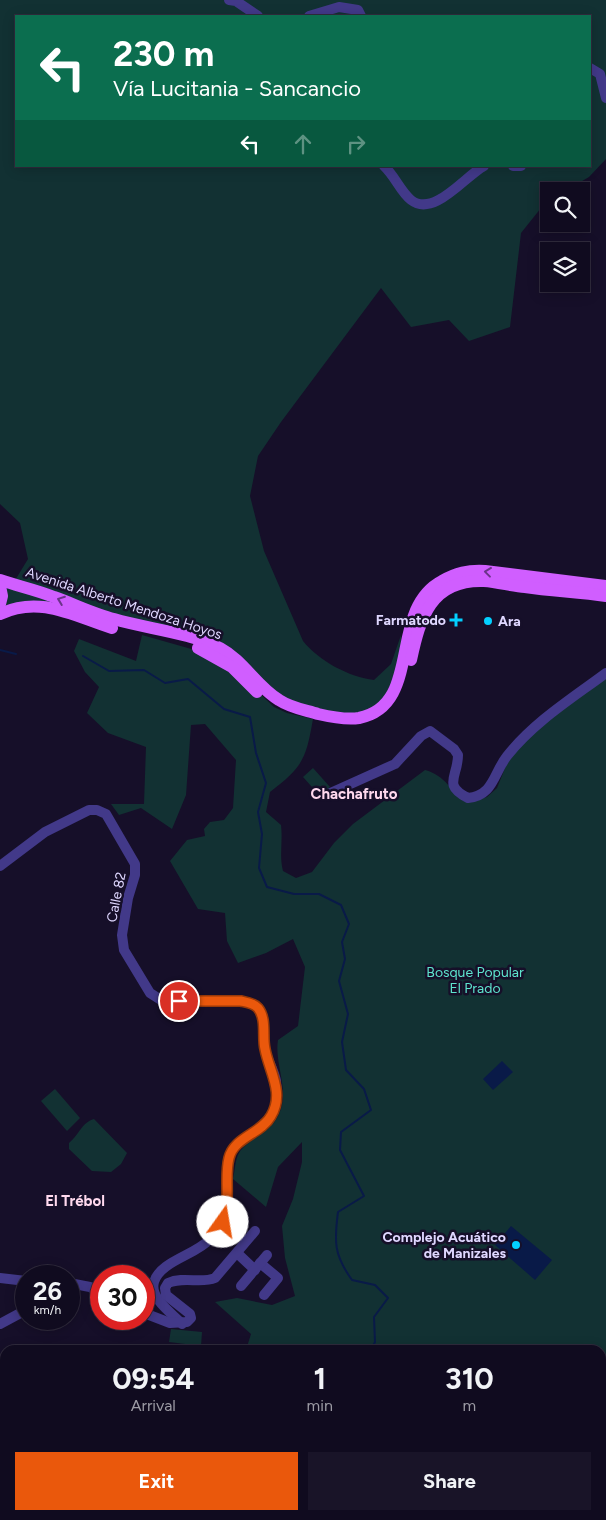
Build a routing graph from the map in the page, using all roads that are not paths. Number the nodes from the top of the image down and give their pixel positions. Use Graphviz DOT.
graph roads {
  1 [pos="229,0"];
  2 [pos="257,15"];
  3 [pos="312,15"];
  4 [pos="360,15"];
  5 [pos="591,69"];
  6 [pos="606,98"];
  7 [pos="385,167"];
  8 [pos="482,167"];
  9 [pos="0,580"];
  10 [pos="0,586"];
  11 [pos="606,586"];
  12 [pos="606,596"];
  13 [pos="0,604"];
  14 [pos="0,614"];
  15 [pos="606,673"];
  16 [pos="326,795"];
  17 [pos="0,866"];
  18 [pos="255,1231"];
  19 [pos="237,1253"];
  20 [pos="261,1263"];
  21 [pos="0,1278"];
  22 [pos="15,1280"];
  23 [pos="241,1286"];
  24 [pos="264,1295"];
  25 [pos="15,1316"];
  26 [pos="155,1317"];
  27 [pos="187,1321"];
  28 [pos="0,1324"];
  1 -- 2 [label="street"];
  3 -- 4 [label="street"];
  5 -- 6 [label="street"];
  7 -- 8 [label="street"];
  11 -- 9 [label="main road, Avenida Alberto Mendoza Hoyos, one-way"];
  10 -- 13 [label="main road"];
  12 -- 14 [label="main road, Avenida Alberto Mendoza Hoyos"];
  15 -- 16 [label="street"];
  17 -- 27 [label="street, Calle 82"];
  18 -- 19 [label="street"];
  19 -- 20 [label="street"];
  19 -- 27 [label="street"];
  20 -- 23 [label="street"];
  20 -- 24 [label="street"];
  21 -- 22 [label="street"];
  25 -- 28 [label="street"];
  26 -- 27 [label="street"];
}
